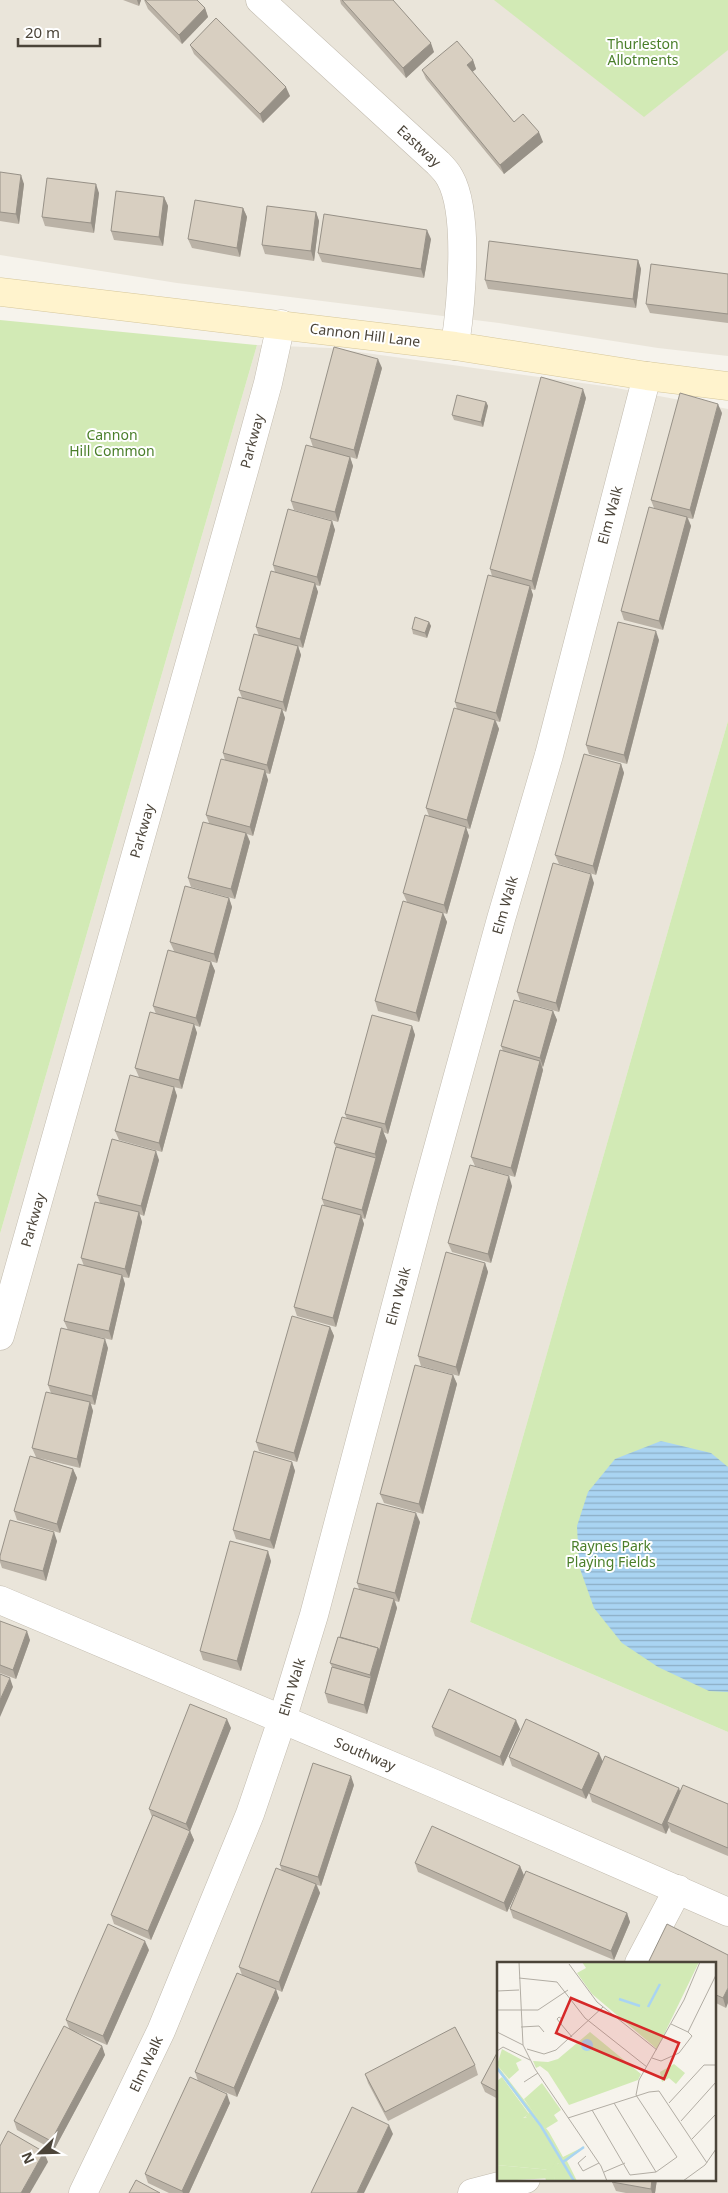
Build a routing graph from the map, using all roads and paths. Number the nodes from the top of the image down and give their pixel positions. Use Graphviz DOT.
graph roads {
  1 [pos="260,0"];
  2 [pos="0,292"];
  3 [pos="281,324"];
  4 [pos="455,346"];
  5 [pos="647,376"];
  6 [pos="728,386"];
  7 [pos="0,1336"];
  8 [pos="0,1600"];
  9 [pos="282,1720"];
  10 [pos="678,1889"];
  11 [pos="728,1912"];
  12 [pos="640,1962"];
  13 [pos="522,2180"];
  14 [pos="526,2180"];
  15 [pos="83,2193"];
  16 [pos="472,2193"];
  17 [pos="521,2193"];
  1 -- 4 [label="street, Eastway"];
  2 -- 3 [label="street, Cannon Hill Lane"];
  3 -- 4 [label="street, Cannon Hill Lane"];
  3 -- 7 [label="street, Parkway"];
  4 -- 5 [label="street, Cannon Hill Lane"];
  5 -- 6 [label="street, Cannon Hill Lane"];
  5 -- 9 [label="street, Elm Walk"];
  8 -- 9 [label="street, Southway"];
  9 -- 10 [label="street, Southway"];
  9 -- 15 [label="street, Elm Walk"];
  10 -- 11 [label="street, Southway"];
  10 -- 12 [label="street"];
  13 -- 16 [label="street"];
  14 -- 17 [label="street"];
}
